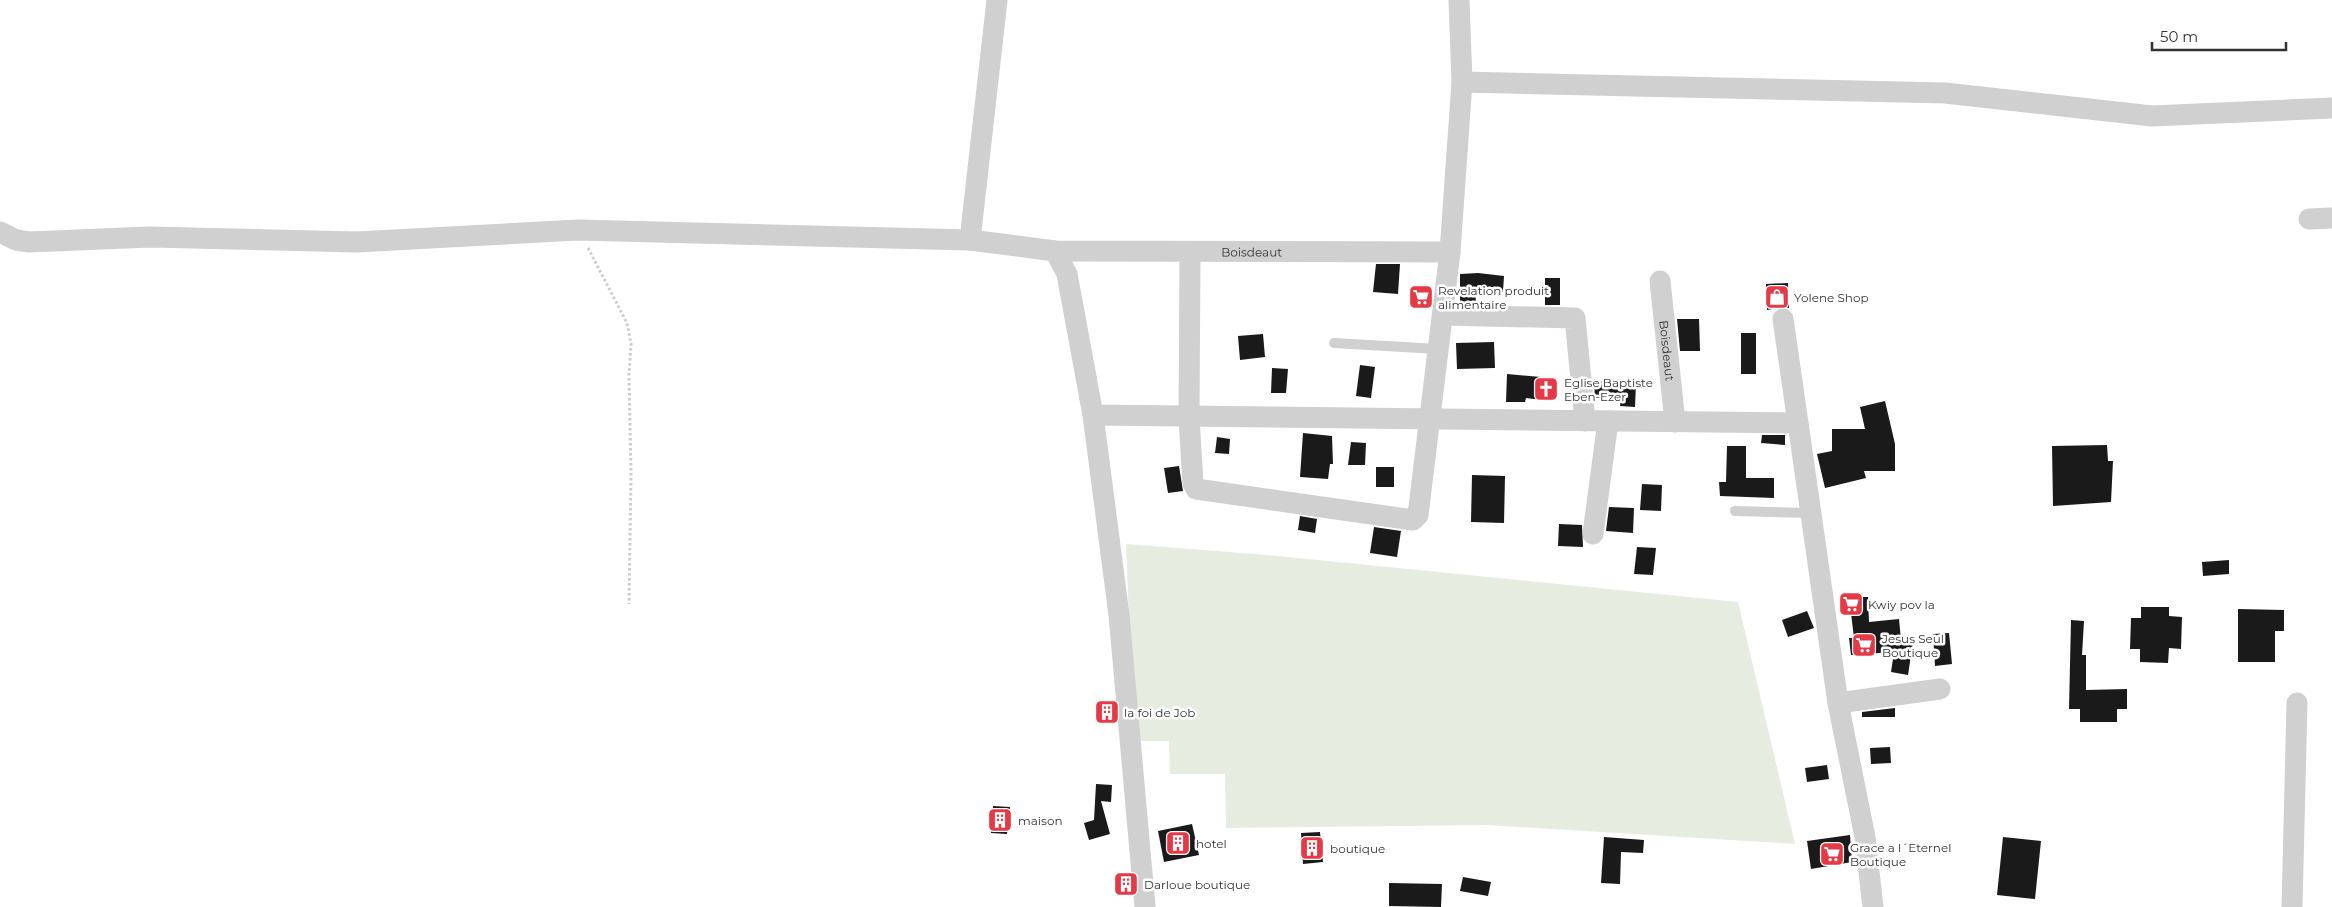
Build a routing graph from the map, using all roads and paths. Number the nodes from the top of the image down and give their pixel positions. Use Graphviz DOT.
graph roads {
  1 [pos="997,0"];
  2 [pos="1459,0"];
  3 [pos="1462,82"];
  4 [pos="2332,108"];
  5 [pos="2332,218"];
  6 [pos="2309,219"];
  7 [pos="578,230"];
  8 [pos="0,232"];
  9 [pos="970,240"];
  10 [pos="1054,251"];
  11 [pos="1190,252"];
  12 [pos="1450,252"];
  13 [pos="1660,280"];
  14 [pos="1443,315"];
  15 [pos="1783,319"];
  16 [pos="1334,343"];
  17 [pos="1438,349"];
  18 [pos="1093,416"];
  19 [pos="1189,418"];
  20 [pos="1430,420"];
  21 [pos="1585,420"];
  22 [pos="1608,421"];
  23 [pos="1675,422"];
  24 [pos="1798,424"];
  25 [pos="1735,512"];
  26 [pos="1811,513"];
  27 [pos="1593,534"];
  28 [pos="629,604"];
  29 [pos="1940,690"];
  30 [pos="1838,703"];
  31 [pos="2297,703"];
  32 [pos="1145,907"];
  33 [pos="1873,907"];
  34 [pos="2292,907"];
  1 -- 9 [label="street"];
  2 -- 3 [label="street"];
  3 -- 4 [label="street"];
  3 -- 12 [label="street"];
  5 -- 6 [label="street"];
  7 -- 8 [label="street, Boisdeaut"];
  7 -- 9 [label="street, Boisdeaut"];
  7 -- 28 [label="path"];
  9 -- 10 [label="street, Boisdeaut"];
  10 -- 11 [label="street, Boisdeaut"];
  10 -- 18 [label="street"];
  11 -- 12 [label="street, Boisdeaut"];
  11 -- 19 [label="street"];
  12 -- 14 [label="street"];
  13 -- 23 [label="street, Boisdeaut"];
  14 -- 17 [label="street"];
  14 -- 21 [label="street"];
  15 -- 24 [label="street"];
  16 -- 17 [label="lane"];
  17 -- 20 [label="street"];
  18 -- 19 [label="street"];
  18 -- 32 [label="street"];
  19 -- 20 [label="street"];
  19 -- 20 [label="street"];
  20 -- 21 [label="street"];
  21 -- 22 [label="street"];
  22 -- 23 [label="street"];
  22 -- 27 [label="street"];
  23 -- 24 [label="street"];
  24 -- 26 [label="street"];
  25 -- 26 [label="lane"];
  26 -- 30 [label="street"];
  29 -- 30 [label="street"];
  30 -- 33 [label="street"];
  31 -- 34 [label="street"];
}
